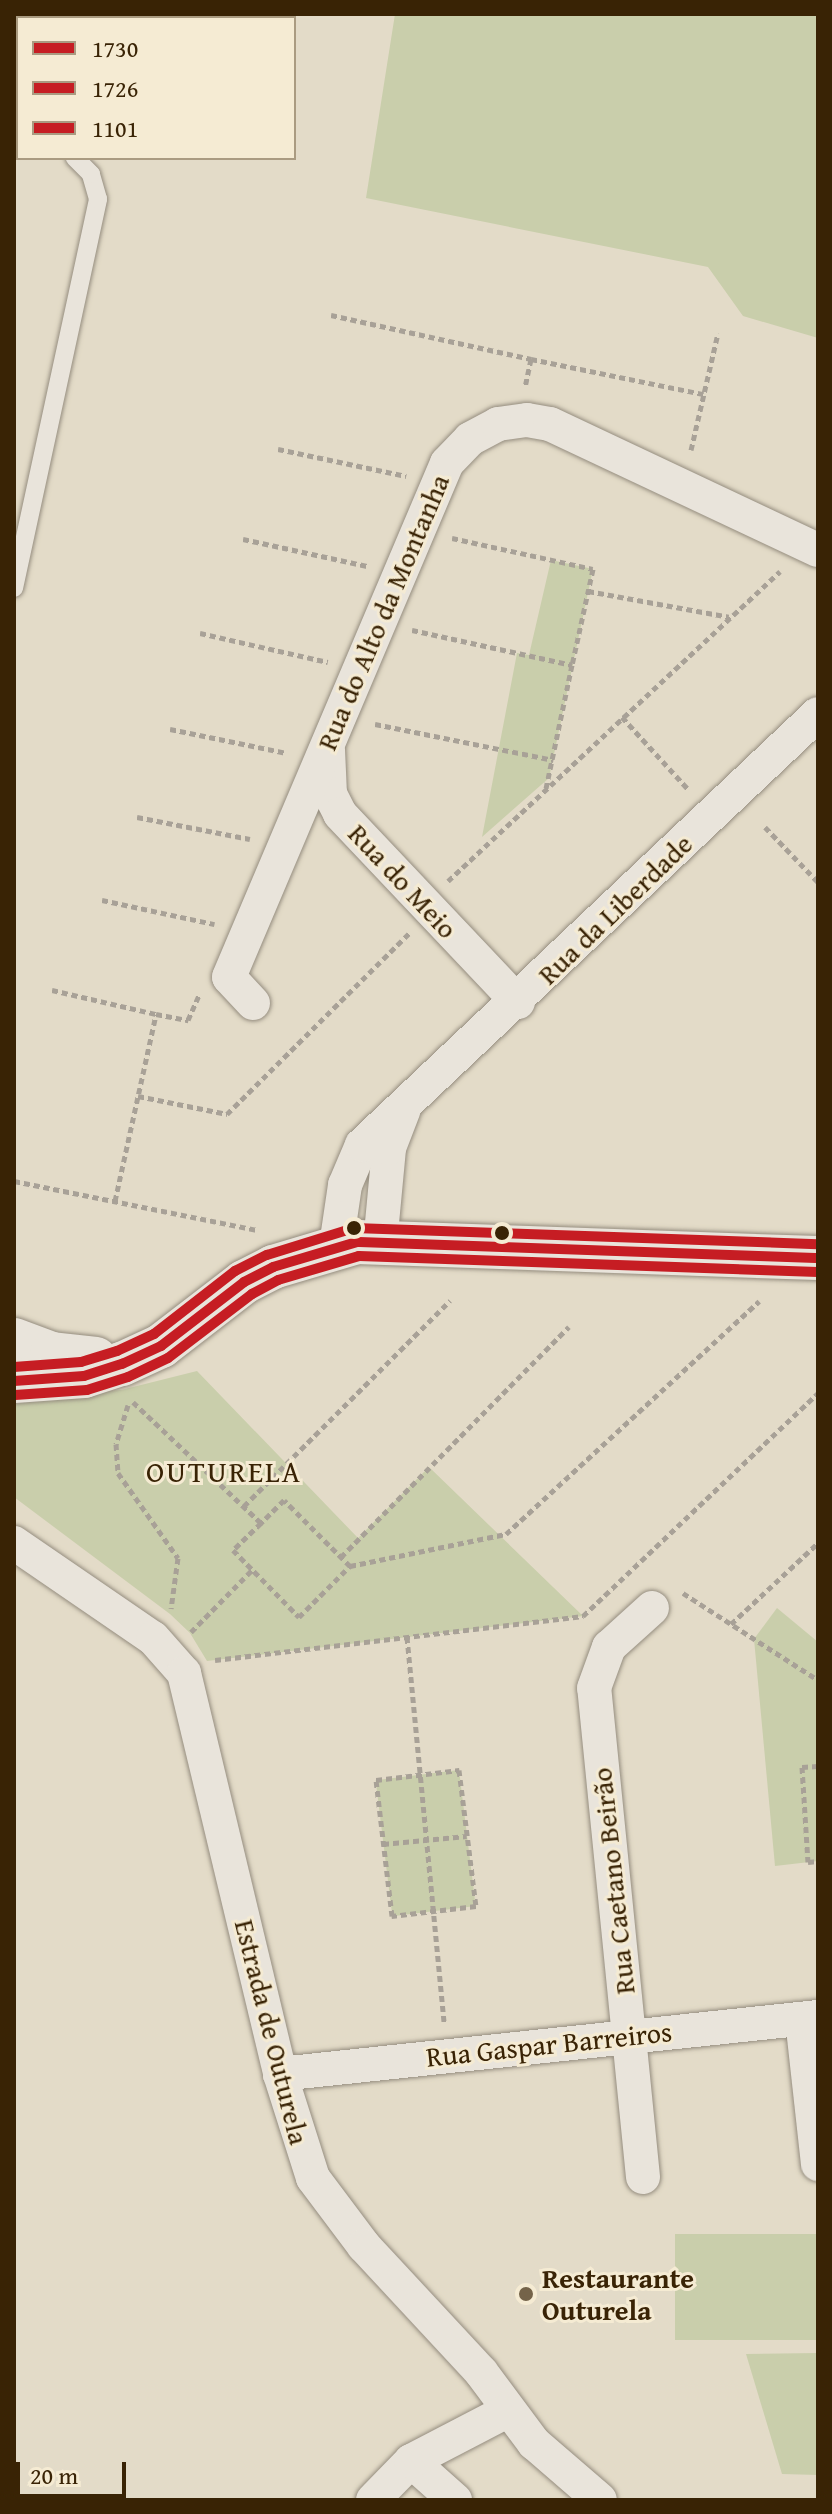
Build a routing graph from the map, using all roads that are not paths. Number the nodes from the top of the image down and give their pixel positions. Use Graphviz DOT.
graph roads {
  1 [pos="77,160"];
  2 [pos="813,547"];
  3 [pos="14,588"];
  4 [pos="818,714"];
  5 [pos="314,748"];
  6 [pos="352,827"];
  7 [pos="273,846"];
  8 [pos="518,1002"];
  9 [pos="253,1003"];
  10 [pos="409,1100"];
  11 [pos="380,1244"];
  12 [pos="336,1246"];
  13 [pos="818,1258"];
  14 [pos="14,1340"];
  15 [pos="161,1346"];
  16 [pos="14,1381"];
  17 [pos="14,1543"];
  18 [pos="665,1599"];
  19 [pos="810,2018"];
  20 [pos="628,2035"];
  21 [pos="280,2074"];
  22 [pos="818,2164"];
  23 [pos="643,2177"];
  24 [pos="509,2410"];
  25 [pos="411,2461"];
  26 [pos="373,2500"];
  27 [pos="455,2500"];
  28 [pos="600,2500"];
  1 -- 3 [label="lane"];
  2 -- 5 [label="street, Rua do Alto da Montanha"];
  4 -- 8 [label="street, Rua da Liberdade"];
  5 -- 6 [label="street, Rua do Meio"];
  5 -- 7 [label="street, Rua do Alto da Montanha"];
  6 -- 7 [label="street"];
  6 -- 8 [label="street, Rua do Meio"];
  7 -- 9 [label="street, Rua do Alto da Montanha"];
  8 -- 10 [label="street, Rua da Liberdade"];
  10 -- 11 [label="street, Rua da Liberdade"];
  10 -- 12 [label="street, Rua da Liberdade"];
  11 -- 12 [label="street"];
  11 -- 13 [label="street"];
  12 -- 15 [label="street"];
  14 -- 15 [label="street"];
  15 -- 16 [label="street"];
  17 -- 21 [label="street, Estrada de Outurela"];
  18 -- 20 [label="street, Rua Caetano Beirão"];
  19 -- 20 [label="street, Rua Gaspar Barreiros"];
  19 -- 22 [label="street"];
  20 -- 21 [label="street, Rua Gaspar Barreiros"];
  20 -- 23 [label="street, Rua Caetano Beirão"];
  21 -- 24 [label="street, Estrada de Outurela"];
  24 -- 25 [label="street"];
  24 -- 28 [label="street, Estrada de Outurela"];
  25 -- 26 [label="street"];
  25 -- 27 [label="street"];
}
